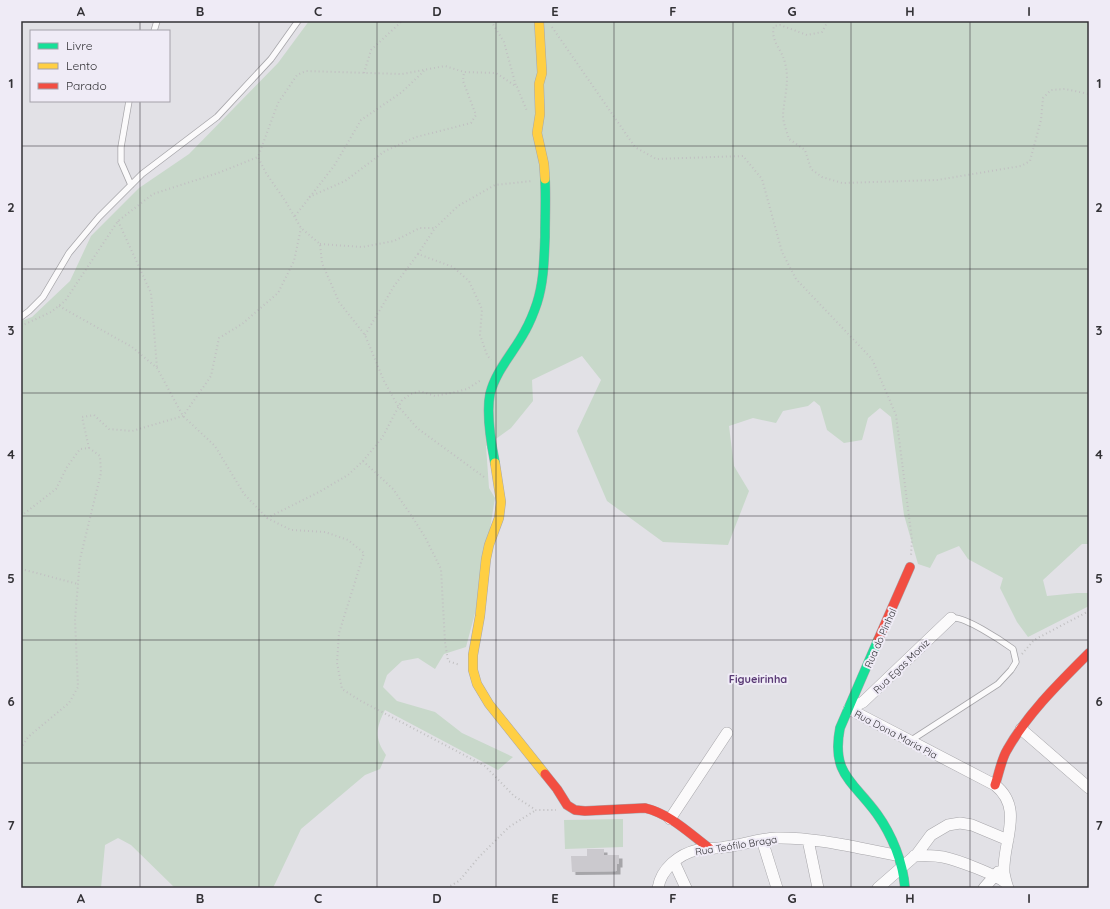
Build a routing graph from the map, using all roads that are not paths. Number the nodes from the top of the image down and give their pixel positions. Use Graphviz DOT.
graph roads {
  1 [pos="298,21"];
  2 [pos="539,21"];
  3 [pos="129,102"];
  4 [pos="131,186"];
  5 [pos="21,317"];
  6 [pos="910,567"];
  7 [pos="951,618"];
  8 [pos="1089,653"];
  9 [pos="849,709"];
  10 [pos="1021,728"];
  11 [pos="727,733"];
  12 [pos="909,741"];
  13 [pos="995,786"];
  14 [pos="1089,788"];
  15 [pos="670,819"];
  16 [pos="762,840"];
  17 [pos="808,840"];
  18 [pos="1008,840"];
  19 [pos="709,848"];
  20 [pos="896,855"];
  21 [pos="914,856"];
  22 [pos="674,862"];
  23 [pos="1004,866"];
  24 [pos="901,868"];
  25 [pos="994,875"];
  26 [pos="1007,886"];
  27 [pos="658,888"];
  28 [pos="686,888"];
  29 [pos="777,888"];
  30 [pos="818,888"];
  31 [pos="878,888"];
  32 [pos="905,888"];
  33 [pos="984,888"];
  1 -- 4 [label="lane"];
  2 -- 15 [label="street"];
  3 -- 4 [label="lane"];
  4 -- 5 [label="lane"];
  6 -- 9 [label="street, Rua do Pinhal"];
  7 -- 9 [label="street, Rua Egas Moniz"];
  7 -- 12 [label="lane"];
  8 -- 10 [label="street"];
  9 -- 12 [label="street, Rua Dona Maria Pia"];
  9 -- 20 [label="street, Rua Dona Maria Pia"];
  10 -- 13 [label="street"];
  10 -- 14 [label="street"];
  11 -- 15 [label="street"];
  12 -- 13 [label="street, Rua Dona Maria Pia"];
  13 -- 18 [label="street"];
  15 -- 19 [label="street"];
  16 -- 17 [label="street, Rua Teófilo Braga"];
  16 -- 19 [label="street, Rua Teófilo Braga"];
  16 -- 29 [label="street"];
  17 -- 20 [label="street, Rua Teófilo Braga"];
  17 -- 30 [label="street"];
  18 -- 21 [label="street"];
  18 -- 23 [label="street"];
  19 -- 22 [label="street, Rua Teófilo Braga"];
  20 -- 24 [label="street, Rua Dona Maria Pia"];
  21 -- 24 [label="street"];
  21 -- 25 [label="street"];
  22 -- 27 [label="street, Rua Teófilo Braga"];
  22 -- 28 [label="street"];
  23 -- 25 [label="street"];
  23 -- 26 [label="street"];
  24 -- 31 [label="street"];
  24 -- 32 [label="street, Rua Dona Maria Pia"];
  25 -- 26 [label="street"];
  25 -- 33 [label="street"];
}
